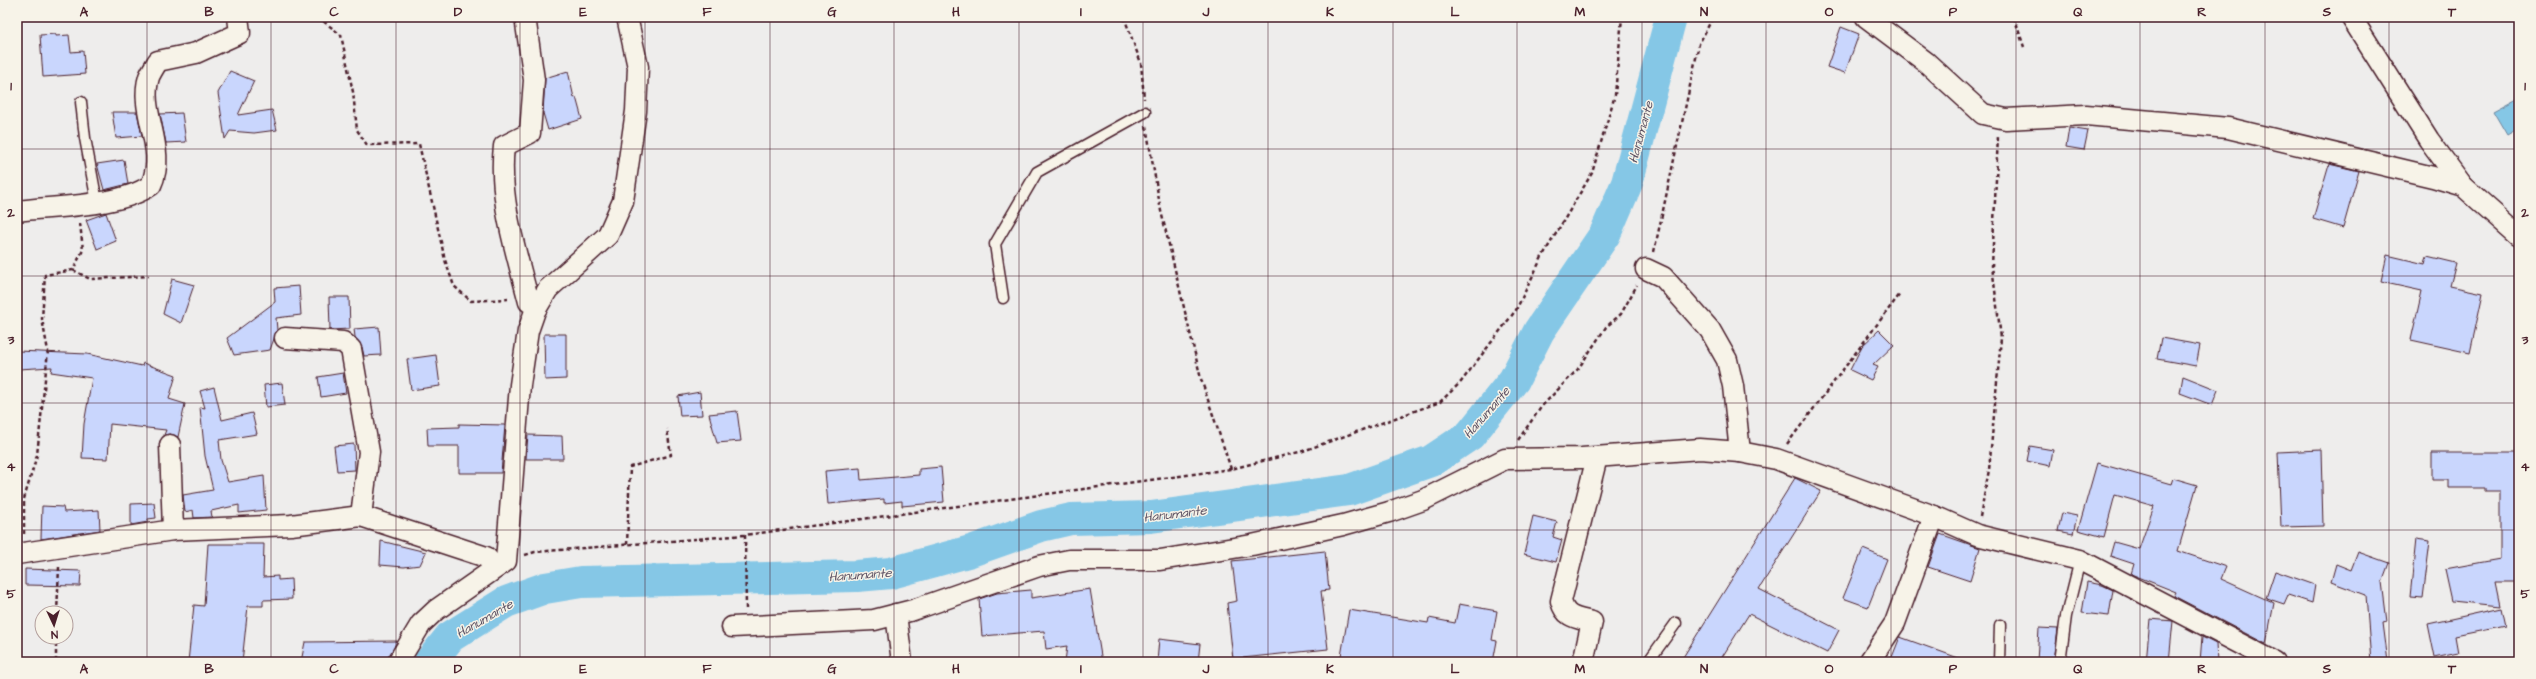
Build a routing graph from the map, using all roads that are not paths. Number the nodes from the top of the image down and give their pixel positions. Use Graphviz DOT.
graph roads {
  1 [pos="238,17"];
  2 [pos="525,17"];
  3 [pos="627,17"];
  4 [pos="1866,17"];
  5 [pos="2351,17"];
  6 [pos="81,102"];
  7 [pos="1145,112"];
  8 [pos="2463,186"];
  9 [pos="89,204"];
  10 [pos="17,211"];
  11 [pos="2519,236"];
  12 [pos="1646,269"];
  13 [pos="1003,298"];
  14 [pos="529,302"];
  15 [pos="285,338"];
  16 [pos="170,445"];
  17 [pos="1740,452"];
  18 [pos="1594,458"];
  19 [pos="361,516"];
  20 [pos="1934,516"];
  21 [pos="173,530"];
  22 [pos="21,553"];
  23 [pos="2080,560"];
  24 [pos="500,564"];
  25 [pos="896,614"];
  26 [pos="739,621"];
  27 [pos="1676,623"];
  28 [pos="2000,625"];
  29 [pos="398,662"];
  30 [pos="902,662"];
  31 [pos="1583,662"];
  32 [pos="1648,662"];
  33 [pos="1869,662"];
  34 [pos="1999,662"];
  35 [pos="2060,662"];
  36 [pos="2275,662"];
  1 -- 9 [label="street"];
  2 -- 14 [label="street"];
  3 -- 24 [label="street"];
  4 -- 8 [label="street"];
  5 -- 8 [label="street"];
  6 -- 9 [label="lane"];
  7 -- 13 [label="lane"];
  8 -- 11 [label="street"];
  9 -- 10 [label="street"];
  12 -- 17 [label="street"];
  15 -- 19 [label="street"];
  16 -- 21 [label="street"];
  17 -- 18 [label="street"];
  17 -- 20 [label="street"];
  18 -- 25 [label="street"];
  18 -- 31 [label="street"];
  19 -- 21 [label="street"];
  19 -- 24 [label="street"];
  20 -- 23 [label="street"];
  20 -- 33 [label="street"];
  21 -- 22 [label="street"];
  23 -- 35 [label="lane"];
  23 -- 36 [label="street"];
  24 -- 29 [label="street"];
  25 -- 26 [label="street"];
  25 -- 30 [label="street"];
  27 -- 32 [label="lane"];
  28 -- 34 [label="lane"];
}
